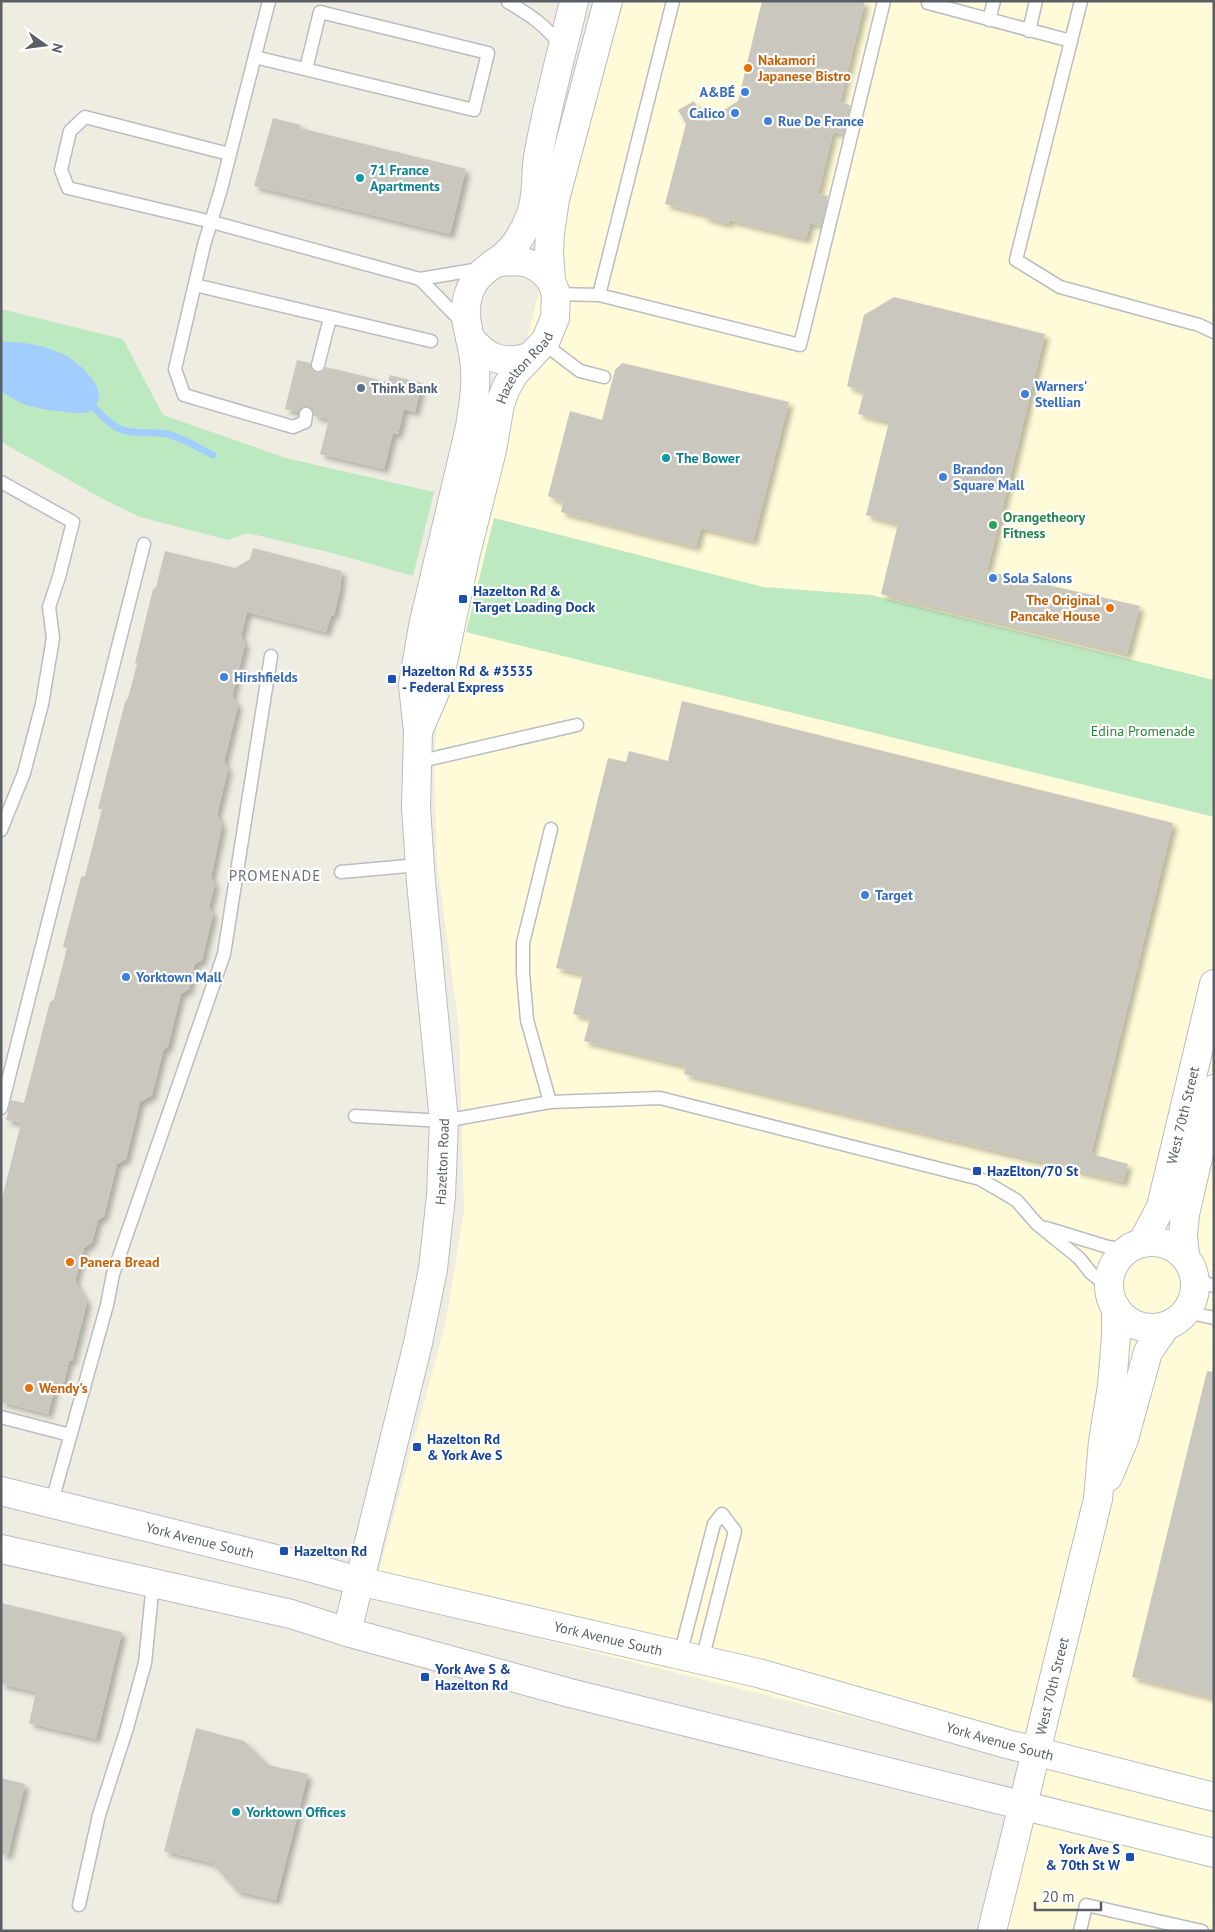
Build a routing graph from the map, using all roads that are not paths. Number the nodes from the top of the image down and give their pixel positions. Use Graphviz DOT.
graph roads {
  1 [pos="269,1"];
  2 [pos="574,1"];
  3 [pos="608,1"];
  4 [pos="673,1"];
  5 [pos="884,1"];
  6 [pos="928,1"];
  7 [pos="994,1"];
  8 [pos="1036,1"];
  9 [pos="1081,1"];
  10 [pos="508,2"];
  11 [pos="989,20"];
  12 [pos="1029,30"];
  13 [pos="1071,41"];
  14 [pos="562,48"];
  15 [pos="256,57"];
  16 [pos="306,69"];
  17 [pos="229,154"];
  18 [pos="212,222"];
  19 [pos="490,266"];
  20 [pos="420,279"];
  21 [pos="195,286"];
  22 [pos="554,287"];
  23 [pos="599,295"];
  24 [pos="330,318"];
  25 [pos="1214,332"];
  26 [pos="468,333"];
  27 [pos="431,341"];
  28 [pos="536,350"];
  29 [pos="318,365"];
  30 [pos="604,377"];
  31 [pos="306,414"];
  32 [pos="1,482"];
  33 [pos="144,544"];
  34 [pos="271,656"];
  35 [pos="577,725"];
  36 [pos="418,732"];
  37 [pos="417,762"];
  38 [pos="551,829"];
  39 [pos="1,830"];
  40 [pos="420,865"];
  41 [pos="341,872"];
  42 [pos="1214,984"];
  43 [pos="1214,1089"];
  44 [pos="550,1102"];
  45 [pos="1,1108"];
  46 [pos="355,1116"];
  47 [pos="444,1121"];
  48 [pos="1037,1224"];
  49 [pos="1134,1246"];
  50 [pos="1198,1274"];
  51 [pos="1113,1298"];
  52 [pos="1214,1318"];
  53 [pos="1176,1319"];
  54 [pos="1,1417"];
  55 [pos="70,1435"];
  56 [pos="1,1491"];
  57 [pos="1098,1499"];
  58 [pos="51,1505"];
  59 [pos="1,1549"];
  60 [pos="359,1582"];
  61 [pos="152,1583"];
  62 [pos="347,1632"];
  63 [pos="691,1658"];
  64 [pos="1037,1752"];
  65 [pos="1214,1797"];
  66 [pos="1023,1806"];
  67 [pos="1214,1853"];
  68 [pos="79,1905"];
  69 [pos="992,1931"];
  70 [pos="1080,1931"];
  71 [pos="1202,1931"];
  1 -- 15 [label="lane"];
  2 -- 14 [label="street, Hazelton Road"];
  3 -- 22 [label="street, Hazelton Road"];
  4 -- 23 [label="lane"];
  5 -- 23 [label="lane"];
  6 -- 11 [label="lane"];
  7 -- 11 [label="lane"];
  8 -- 12 [label="lane"];
  9 -- 13 [label="lane"];
  10 -- 14 [label="lane"];
  11 -- 12 [label="lane"];
  12 -- 13 [label="lane"];
  13 -- 25 [label="lane"];
  14 -- 19 [label="street, Hazelton Road"];
  15 -- 16 [label="lane"];
  15 -- 17 [label="lane"];
  16 -- 16 [label="lane"];
  17 -- 18 [label="lane"];
  17 -- 18 [label="lane"];
  18 -- 20 [label="lane"];
  18 -- 21 [label="lane"];
  19 -- 20 [label="lane"];
  19 -- 22 [label="street"];
  19 -- 26 [label="street, Hazelton Road"];
  20 -- 26 [label="lane"];
  21 -- 24 [label="lane"];
  21 -- 31 [label="lane"];
  22 -- 23 [label="lane"];
  22 -- 28 [label="street, Hazelton Road"];
  24 -- 27 [label="lane"];
  24 -- 29 [label="lane"];
  26 -- 28 [label="street"];
  26 -- 36 [label="street, Hazelton Road"];
  28 -- 30 [label="lane"];
  28 -- 36 [label="street, Hazelton Road"];
  32 -- 39 [label="lane"];
  33 -- 45 [label="lane"];
  34 -- 55 [label="lane"];
  35 -- 37 [label="lane"];
  36 -- 37 [label="street, Hazelton Road"];
  37 -- 40 [label="street, Hazelton Road"];
  38 -- 44 [label="lane"];
  40 -- 41 [label="lane"];
  40 -- 47 [label="street, Hazelton Road"];
  42 -- 49 [label="street, West 70th Street"];
  43 -- 50 [label="street, West 70th Street"];
  44 -- 47 [label="lane"];
  44 -- 48 [label="lane"];
  46 -- 47 [label="lane"];
  47 -- 60 [label="street, Hazelton Road"];
  48 -- 49 [label="lane"];
  48 -- 51 [label="lane"];
  49 -- 50 [label="street"];
  49 -- 51 [label="street"];
  50 -- 53 [label="street"];
  51 -- 53 [label="street"];
  51 -- 57 [label="street, West 70th Street"];
  52 -- 53 [label="lane"];
  53 -- 57 [label="street, West 70th Street"];
  54 -- 55 [label="lane"];
  55 -- 58 [label="lane"];
  56 -- 58 [label="street, York Avenue South"];
  57 -- 64 [label="street, West 70th Street"];
  58 -- 60 [label="street, York Avenue South"];
  59 -- 61 [label="street"];
  60 -- 62 [label="street, Hazelton Road"];
  60 -- 63 [label="street, York Avenue South"];
  61 -- 62 [label="street"];
  61 -- 68 [label="lane"];
  62 -- 66 [label="street"];
  63 -- 63 [label="lane"];
  63 -- 64 [label="street, York Avenue South"];
  64 -- 65 [label="street, York Avenue South"];
  64 -- 66 [label="street, West 70th Street"];
  66 -- 67 [label="street"];
  66 -- 69 [label="street, West 70th Street"];
  70 -- 71 [label="lane"];
}
